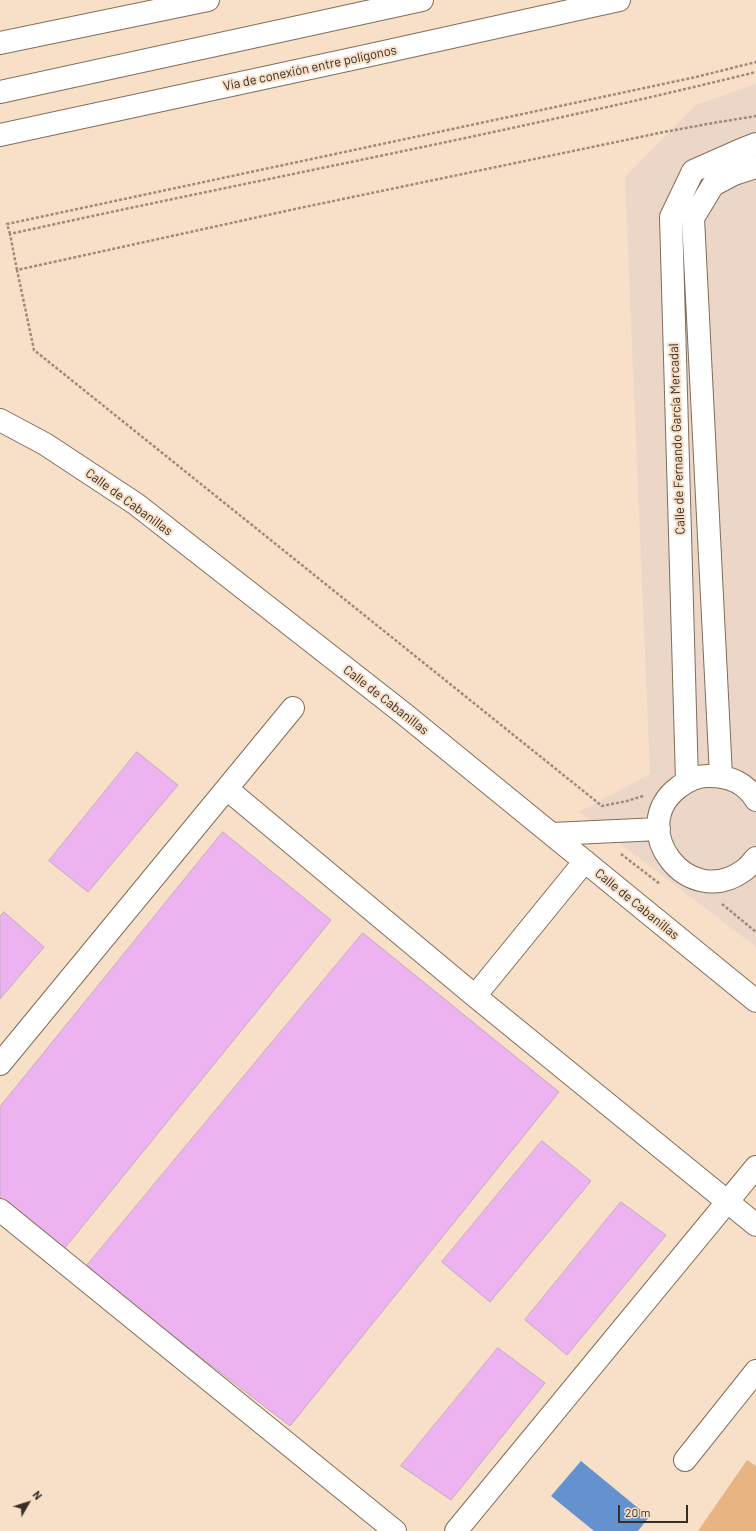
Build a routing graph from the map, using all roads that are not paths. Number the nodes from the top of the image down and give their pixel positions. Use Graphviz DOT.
graph roads {
  1 [pos="208,0"];
  2 [pos="422,0"];
  3 [pos="619,0"];
  4 [pos="0,43"];
  5 [pos="0,92"];
  6 [pos="0,134"];
  7 [pos="756,144"];
  8 [pos="756,167"];
  9 [pos="0,420"];
  10 [pos="293,708"];
  11 [pos="722,776"];
  12 [pos="687,781"];
  13 [pos="226,789"];
  14 [pos="756,800"];
  15 [pos="659,829"];
  16 [pos="552,834"];
  17 [pos="756,858"];
  18 [pos="585,861"];
  19 [pos="475,996"];
  20 [pos="756,1000"];
  21 [pos="0,1064"];
  22 [pos="756,1167"];
  23 [pos="727,1202"];
  24 [pos="0,1210"];
  25 [pos="756,1225"];
  26 [pos="756,1371"];
  27 [pos="685,1460"];
  28 [pos="395,1531"];
  29 [pos="456,1531"];
  1 -- 4 [label="street"];
  2 -- 5 [label="street"];
  3 -- 6 [label="street, Vía de conexión entre polígonos"];
  7 -- 12 [label="street, Calle de Fernando García Mercadal"];
  8 -- 11 [label="street"];
  9 -- 16 [label="street, Calle de Cabanillas"];
  10 -- 13 [label="street"];
  11 -- 12 [label="street"];
  11 -- 14 [label="street"];
  12 -- 15 [label="street"];
  13 -- 19 [label="street"];
  13 -- 21 [label="street"];
  15 -- 16 [label="street"];
  15 -- 17 [label="street"];
  16 -- 18 [label="street, Calle de Cabanillas"];
  18 -- 19 [label="street"];
  18 -- 20 [label="street, Calle de Cabanillas"];
  19 -- 23 [label="street"];
  22 -- 23 [label="street"];
  23 -- 25 [label="street"];
  23 -- 29 [label="street"];
  24 -- 28 [label="street"];
  26 -- 27 [label="street"];
}
